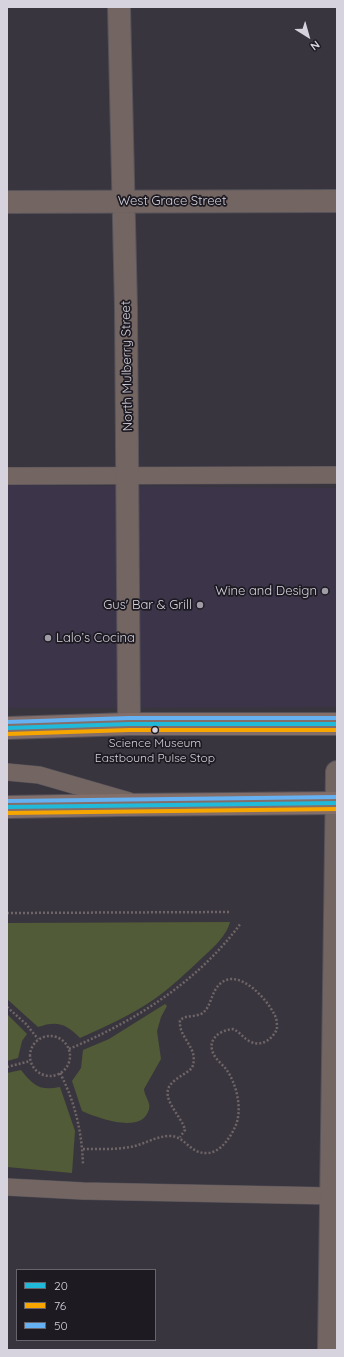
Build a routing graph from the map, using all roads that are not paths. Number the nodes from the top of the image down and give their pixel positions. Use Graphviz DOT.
graph roads {
  1 [pos="119,7"];
  2 [pos="337,201"];
  3 [pos="7,202"];
  4 [pos="124,202"];
  5 [pos="337,475"];
  6 [pos="7,476"];
  7 [pos="128,476"];
  8 [pos="129,724"];
  9 [pos="337,724"];
  10 [pos="7,728"];
  11 [pos="7,772"];
  12 [pos="337,772"];
  13 [pos="337,803"];
  14 [pos="143,805"];
  15 [pos="7,808"];
  16 [pos="335,1076"];
  17 [pos="7,1187"];
  18 [pos="332,1196"];
  19 [pos="334,1315"];
  20 [pos="329,1350"];
  1 -- 4 [label="street, North Mulberry Street"];
  2 -- 4 [label="street, West Grace Street"];
  3 -- 4 [label="street, West Grace Street"];
  4 -- 7 [label="street, North Mulberry Street"];
  5 -- 7 [label="lane"];
  6 -- 7 [label="lane"];
  7 -- 8 [label="street, North Mulberry Street"];
  8 -- 9 [label="main road"];
  8 -- 10 [label="main road"];
  11 -- 14 [label="lane"];
  12 -- 13 [label="street"];
  13 -- 14 [label="main road"];
  13 -- 16 [label="street"];
  14 -- 15 [label="main road"];
  16 -- 18 [label="street"];
  17 -- 18 [label="lane"];
  18 -- 19 [label="street"];
  19 -- 20 [label="street"];
}
